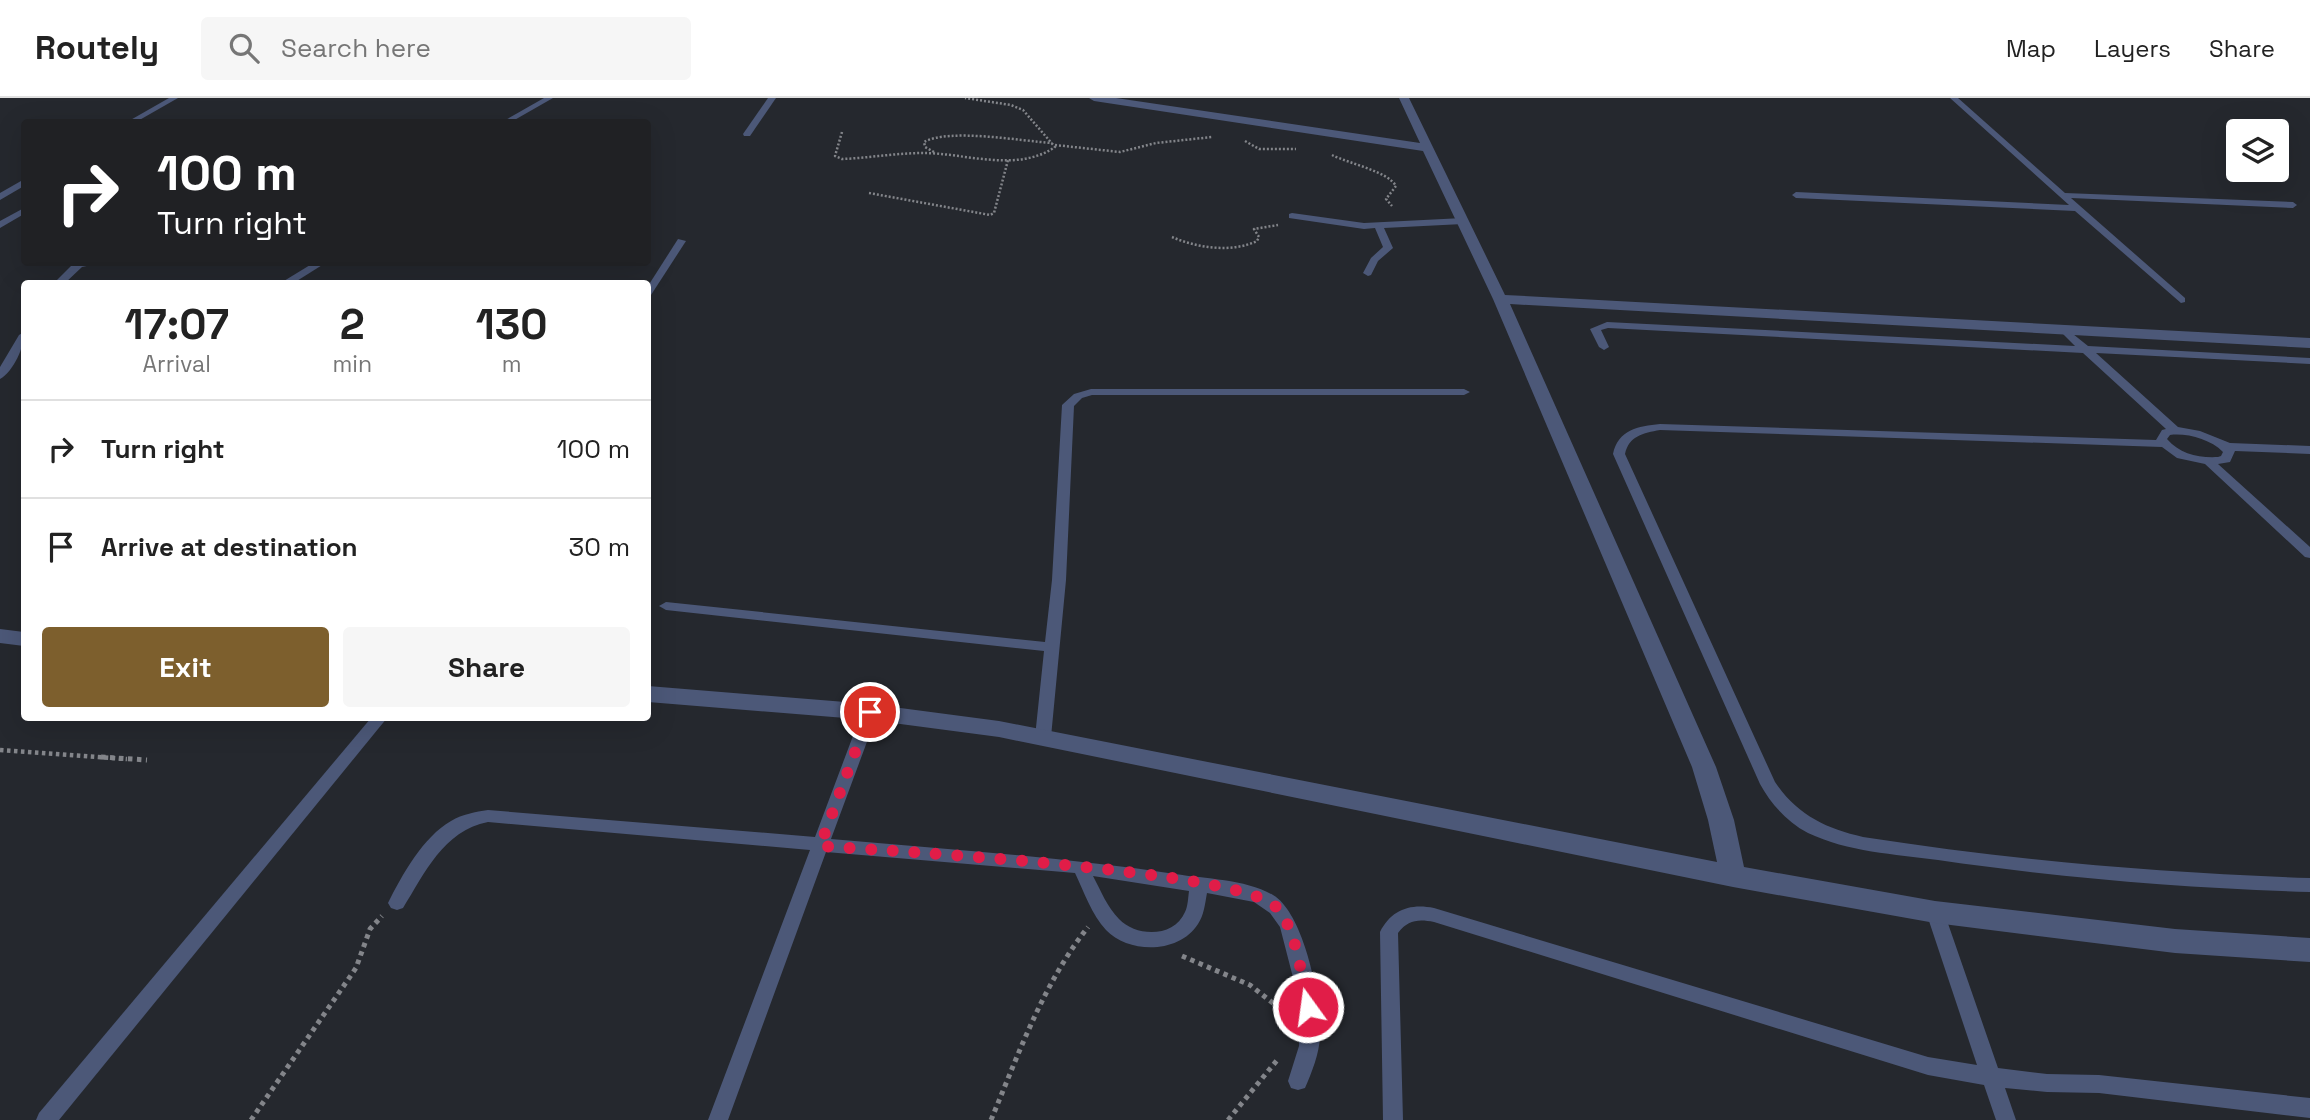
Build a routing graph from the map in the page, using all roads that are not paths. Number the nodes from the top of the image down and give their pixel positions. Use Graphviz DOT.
graph roads {
  1 [pos="174,98"];
  2 [pos="548,98"];
  3 [pos="772,98"];
  4 [pos="1094,98"];
  5 [pos="1404,98"];
  6 [pos="1954,98"];
  7 [pos="136,119"];
  8 [pos="511,119"];
  9 [pos="747,134"];
  10 [pos="1429,148"];
  11 [pos="21,185"];
  12 [pos="1796,195"];
  13 [pos="2063,195"];
  14 [pos="0,197"];
  15 [pos="2293,205"];
  16 [pos="2077,208"];
  17 [pos="21,213"];
  18 [pos="1292,216"];
  19 [pos="1463,221"];
  20 [pos="0,225"];
  21 [pos="1379,226"];
  22 [pos="681,241"];
  23 [pos="77,266"];
  24 [pos="316,266"];
  25 [pos="1368,273"];
  26 [pos="62,280"];
  27 [pos="291,280"];
  28 [pos="651,288"];
  29 [pos="1500,299"];
  30 [pos="2180,300"];
  31 [pos="2063,329"];
  32 [pos="21,340"];
  33 [pos="2310,343"];
  34 [pos="1604,347"];
  35 [pos="2085,349"];
  36 [pos="2310,361"];
  37 [pos="0,376"];
  38 [pos="1464,392"];
  39 [pos="2174,430"];
  40 [pos="2164,444"];
  41 [pos="2224,446"];
  42 [pos="2310,450"];
  43 [pos="2209,461"];
  44 [pos="2310,554"];
  45 [pos="666,606"];
  46 [pos="0,636"];
  47 [pos="21,639"];
  48 [pos="1050,647"];
  49 [pos="651,694"];
  50 [pos="870,712"];
  51 [pos="377,721"];
  52 [pos="1043,737"];
  53 [pos="820,846"];
  54 [pos="1080,867"];
  55 [pos="1733,876"];
  56 [pos="1199,884"];
  57 [pos="2310,885"];
  58 [pos="397,903"];
  59 [pos="1935,912"];
  60 [pos="2310,950"];
  61 [pos="1993,1077"];
  62 [pos="1298,1081"];
  63 [pos="2310,1108"];
  64 [pos="46,1120"];
  65 [pos="718,1120"];
  66 [pos="1393,1120"];
  67 [pos="2006,1120"];
  1 -- 7 [label="lane"];
  2 -- 8 [label="lane"];
  3 -- 9 [label="lane"];
  4 -- 10 [label="street"];
  5 -- 10 [label="street"];
  6 -- 13 [label="lane"];
  10 -- 19 [label="street"];
  11 -- 14 [label="lane"];
  12 -- 16 [label="lane"];
  13 -- 15 [label="lane"];
  13 -- 16 [label="lane"];
  16 -- 30 [label="lane"];
  17 -- 20 [label="lane"];
  18 -- 21 [label="lane"];
  19 -- 21 [label="lane"];
  19 -- 29 [label="street"];
  21 -- 25 [label="lane"];
  22 -- 28 [label="lane"];
  23 -- 26 [label="lane"];
  24 -- 27 [label="lane"];
  29 -- 31 [label="street"];
  29 -- 55 [label="street"];
  31 -- 33 [label="street"];
  31 -- 35 [label="lane"];
  32 -- 37 [label="lane"];
  34 -- 35 [label="lane"];
  35 -- 36 [label="lane"];
  35 -- 39 [label="lane"];
  38 -- 48 [label="lane"];
  39 -- 40 [label="lane"];
  39 -- 41 [label="lane"];
  40 -- 43 [label="lane"];
  40 -- 57 [label="lane"];
  41 -- 42 [label="lane"];
  41 -- 43 [label="lane"];
  43 -- 44 [label="lane"];
  45 -- 48 [label="lane"];
  46 -- 47 [label="street"];
  48 -- 52 [label="lane"];
  49 -- 50 [label="street"];
  50 -- 52 [label="street"];
  50 -- 53 [label="lane"];
  51 -- 64 [label="lane"];
  52 -- 55 [label="street"];
  53 -- 54 [label="lane"];
  53 -- 58 [label="lane"];
  53 -- 65 [label="lane"];
  54 -- 56 [label="lane"];
  54 -- 56 [label="lane"];
  55 -- 59 [label="street"];
  56 -- 62 [label="lane"];
  59 -- 60 [label="street"];
  59 -- 61 [label="lane"];
  61 -- 63 [label="lane"];
  61 -- 66 [label="lane"];
  61 -- 67 [label="lane"];
}
